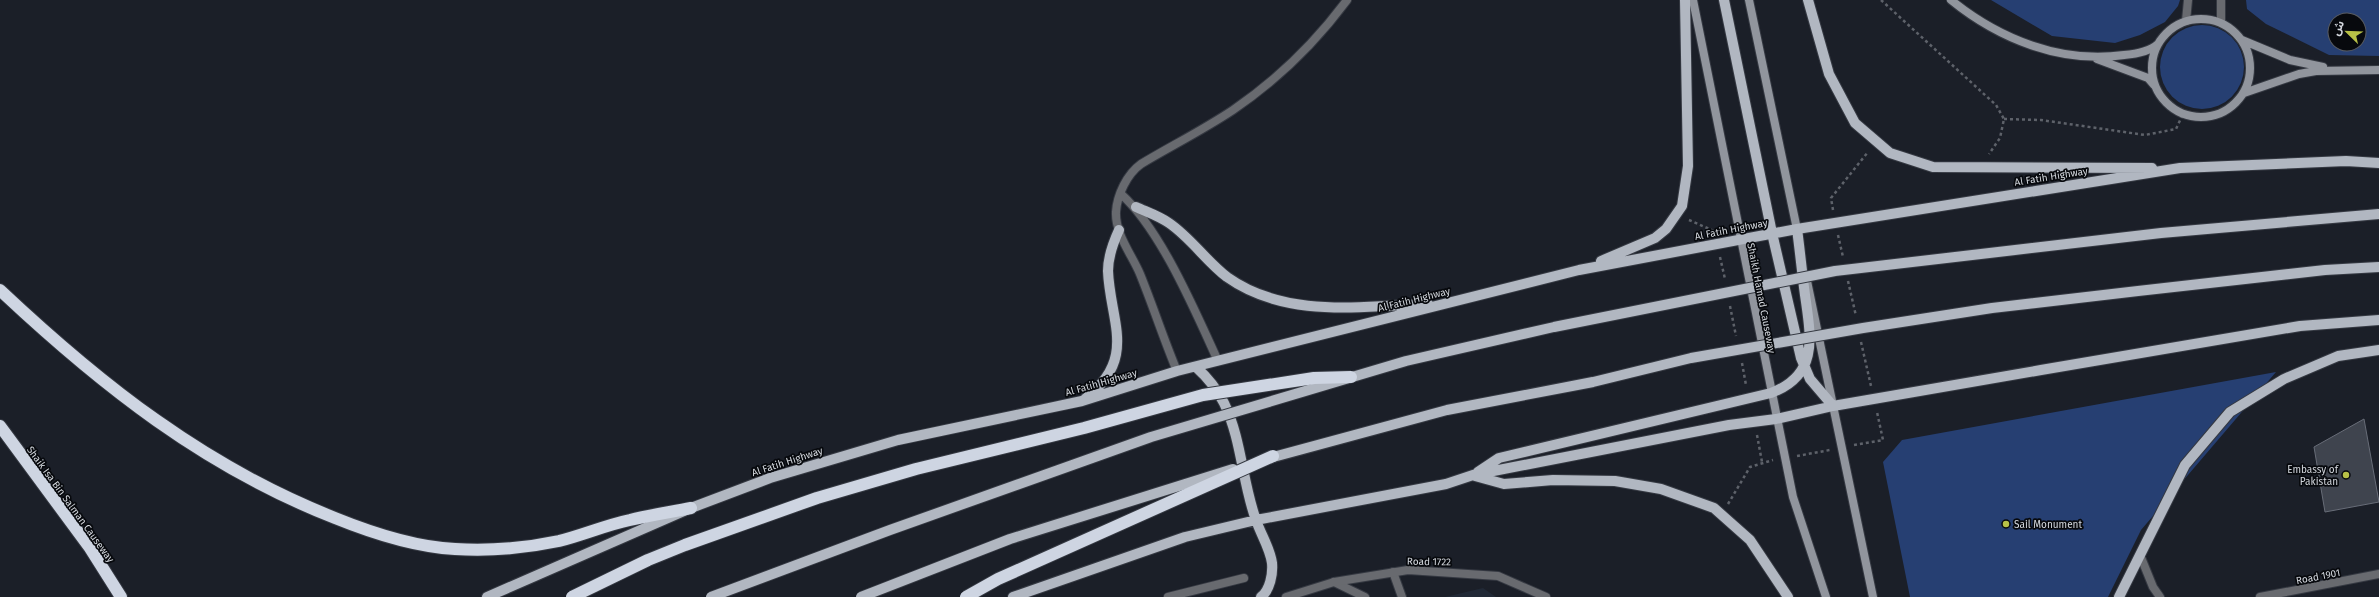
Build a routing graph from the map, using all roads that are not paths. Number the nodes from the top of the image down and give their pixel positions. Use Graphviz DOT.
graph roads {
  1 [pos="1347,0"];
  2 [pos="1685,0"];
  3 [pos="1693,0"];
  4 [pos="1724,0"];
  5 [pos="1749,0"];
  6 [pos="1808,0"];
  7 [pos="1951,0"];
  8 [pos="2188,0"];
  9 [pos="2221,0"];
  10 [pos="2186,21"];
  11 [pos="2221,22"];
  12 [pos="2242,40"];
  13 [pos="2160,42"];
  14 [pos="2093,58"];
  15 [pos="2332,69"];
  16 [pos="2379,70"];
  17 [pos="2154,85"];
  18 [pos="2244,94"];
  19 [pos="2379,163"];
  20 [pos="2180,168"];
  21 [pos="1121,194"];
  22 [pos="1136,208"];
  23 [pos="2379,214"];
  24 [pos="1797,228"];
  25 [pos="1119,230"];
  26 [pos="1772,233"];
  27 [pos="1740,239"];
  28 [pos="2379,267"];
  29 [pos="1579,270"];
  30 [pos="0,290"];
  31 [pos="1448,303"];
  32 [pos="2379,320"];
  33 [pos="2379,350"];
  34 [pos="1218,361"];
  35 [pos="1804,366"];
  36 [pos="1196,367"];
  37 [pos="1177,372"];
  38 [pos="1351,377"];
  39 [pos="1771,393"];
  40 [pos="1082,401"];
  41 [pos="1833,406"];
  42 [pos="1776,420"];
  43 [pos="0,426"];
  44 [pos="1273,456"];
  45 [pos="1473,475"];
  46 [pos="691,508"];
  47 [pos="1256,520"];
  48 [pos="2140,555"];
  49 [pos="1393,572"];
  50 [pos="2379,574"];
  51 [pos="1244,578"];
  52 [pos="1334,582"];
  53 [pos="121,597"];
  54 [pos="487,597"];
  55 [pos="572,597"];
  56 [pos="711,597"];
  57 [pos="861,597"];
  58 [pos="966,597"];
  59 [pos="1013,597"];
  60 [pos="1168,597"];
  61 [pos="1261,597"];
  62 [pos="1286,597"];
  63 [pos="1365,597"];
  64 [pos="1402,597"];
  65 [pos="1546,597"];
  66 [pos="1788,597"];
  67 [pos="1826,597"];
  68 [pos="1873,597"];
  69 [pos="2119,597"];
  70 [pos="2160,597"];
  71 [pos="2260,597"];
  1 -- 21 [label="street"];
  2 -- 29 [label="main road"];
  3 -- 27 [label="main road, Shaikh Hamad Causeway"];
  4 -- 26 [label="main road"];
  5 -- 24 [label="main road"];
  6 -- 20 [label="main road"];
  7 -- 14 [label="main road"];
  8 -- 10 [label="street"];
  9 -- 11 [label="street"];
  10 -- 11 [label="main road"];
  10 -- 13 [label="main road"];
  11 -- 12 [label="main road"];
  12 -- 15 [label="main road"];
  12 -- 18 [label="main road"];
  13 -- 14 [label="main road"];
  13 -- 17 [label="main road"];
  14 -- 17 [label="main road"];
  15 -- 16 [label="main road"];
  15 -- 18 [label="main road"];
  17 -- 18 [label="main road"];
  19 -- 20 [label="main road, Al Fatih Highway"];
  20 -- 24 [label="main road, Al Fatih Highway"];
  21 -- 22 [label="street"];
  21 -- 25 [label="street"];
  22 -- 31 [label="main road"];
  22 -- 34 [label="street"];
  23 -- 38 [label="main road, bridge"];
  24 -- 26 [label="main road, Al Fatih Highway"];
  24 -- 35 [label="main road"];
  24 -- 41 [label="main road"];
  25 -- 37 [label="street"];
  25 -- 40 [label="main road"];
  26 -- 27 [label="main road, Al Fatih Highway"];
  26 -- 35 [label="main road"];
  27 -- 29 [label="main road, Al Fatih Highway"];
  27 -- 39 [label="main road, Shaikh Hamad Causeway"];
  28 -- 44 [label="main road, bridge"];
  29 -- 31 [label="main road, Al Fatih Highway"];
  30 -- 46 [label="highway"];
  31 -- 34 [label="main road, Al Fatih Highway"];
  32 -- 41 [label="main road"];
  33 -- 48 [label="main road"];
  34 -- 36 [label="main road, Al Fatih Highway"];
  35 -- 39 [label="main road"];
  35 -- 41 [label="main road"];
  36 -- 37 [label="main road, Al Fatih Highway"];
  36 -- 47 [label="main road"];
  37 -- 40 [label="main road, Al Fatih Highway"];
  38 -- 55 [label="highway, bridge"];
  38 -- 56 [label="main road, bridge"];
  39 -- 42 [label="main road, Shaikh Hamad Causeway"];
  39 -- 45 [label="main road"];
  40 -- 46 [label="main road, Al Fatih Highway"];
  41 -- 42 [label="main road"];
  41 -- 68 [label="main road"];
  42 -- 45 [label="main road"];
  42 -- 67 [label="main road, Shaikh Hamad Causeway"];
  43 -- 53 [label="highway, Shaik Isa Bin Salman Causeway"];
  44 -- 57 [label="main road, bridge"];
  44 -- 58 [label="highway, bridge"];
  45 -- 47 [label="main road"];
  45 -- 66 [label="main road"];
  46 -- 54 [label="main road, Al Fatih Highway"];
  47 -- 59 [label="main road"];
  47 -- 61 [label="main road"];
  48 -- 69 [label="main road"];
  48 -- 70 [label="street"];
  49 -- 52 [label="street, Road 1722"];
  49 -- 64 [label="street"];
  49 -- 65 [label="street, Road 1722"];
  50 -- 71 [label="street, Road 1901"];
  51 -- 60 [label="street"];
  52 -- 62 [label="street, Road 1722"];
  52 -- 63 [label="street"];
}
